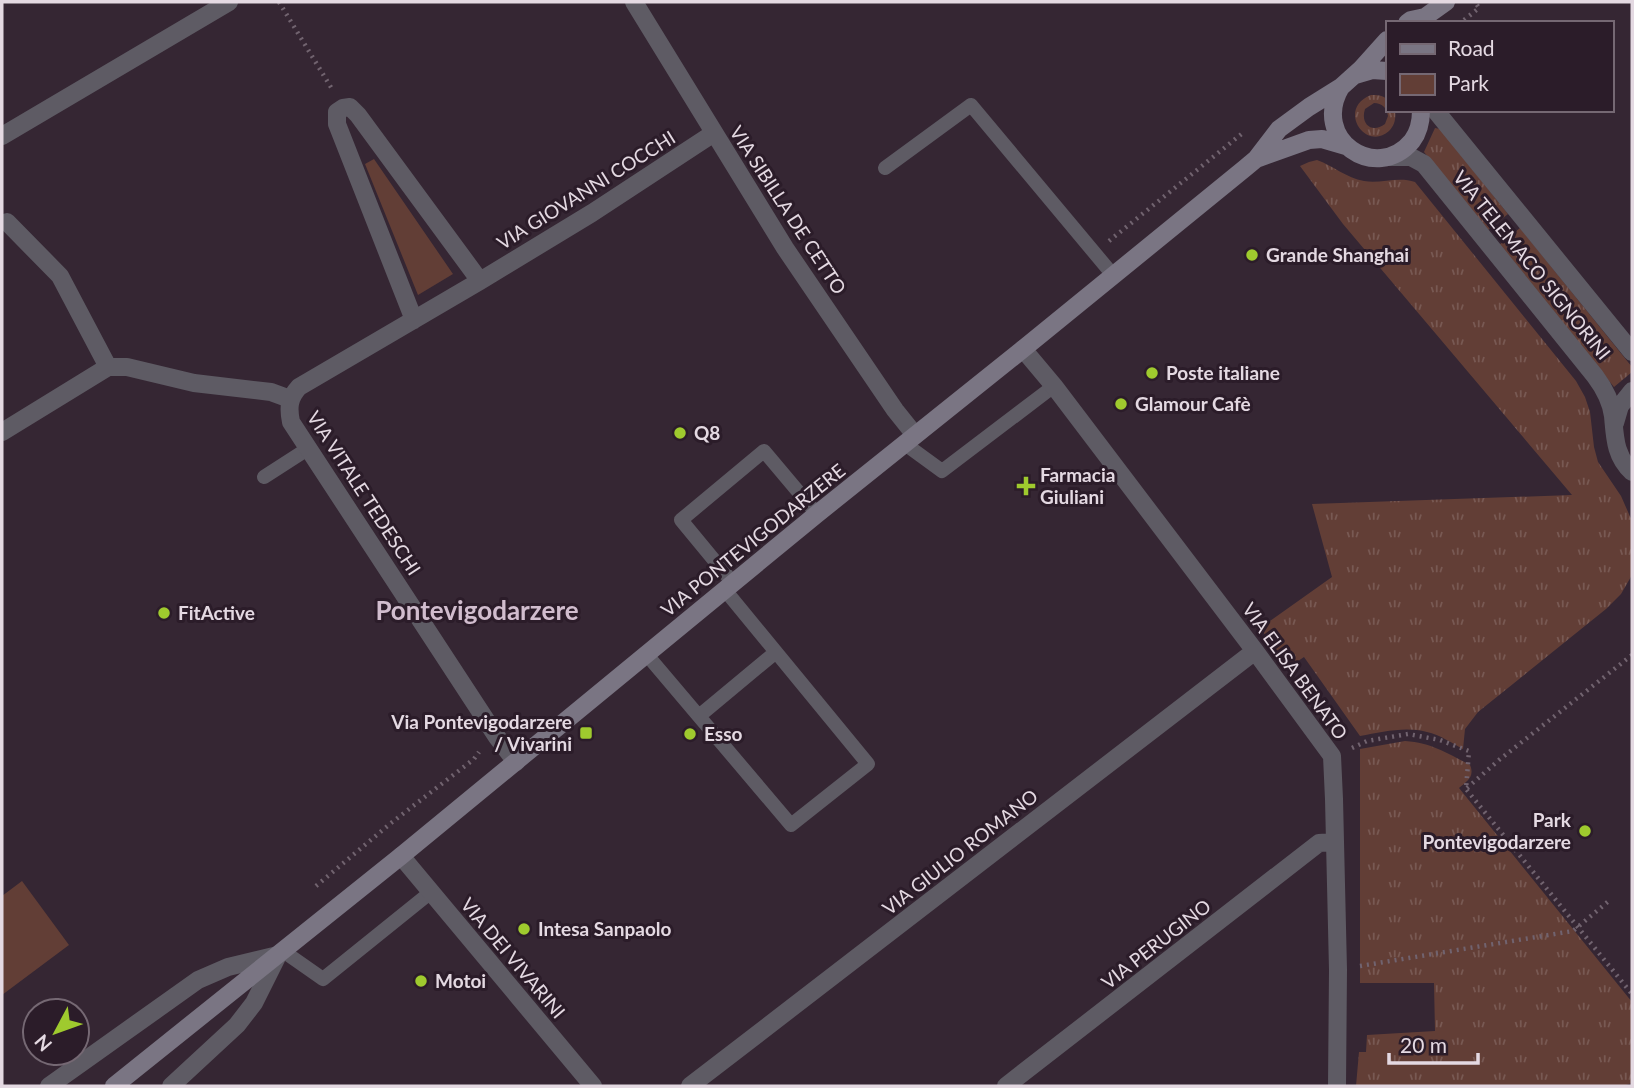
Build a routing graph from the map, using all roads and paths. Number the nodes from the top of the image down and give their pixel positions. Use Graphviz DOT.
graph roads {
  1 [pos="229,2"];
  2 [pos="279,2"];
  3 [pos="634,2"];
  4 [pos="1475,2"];
  5 [pos="1434,12"];
  6 [pos="1410,21"];
  7 [pos="1463,21"];
  8 [pos="1386,41"];
  9 [pos="1386,71"];
  10 [pos="1355,75"];
  11 [pos="1341,87"];
  12 [pos="343,108"];
  13 [pos="1421,112"];
  14 [pos="1437,112"];
  15 [pos="714,133"];
  16 [pos="2,136"];
  17 [pos="1346,146"];
  18 [pos="1389,156"];
  19 [pos="1256,159"];
  20 [pos="885,168"];
  21 [pos="6,222"];
  22 [pos="1113,275"];
  23 [pos="480,281"];
  24 [pos="414,320"];
  25 [pos="1024,349"];
  26 [pos="1632,352"];
  27 [pos="108,367"];
  28 [pos="1054,386"];
  29 [pos="1632,391"];
  30 [pos="290,399"];
  31 [pos="1613,429"];
  32 [pos="2,432"];
  33 [pos="910,439"];
  34 [pos="309,448"];
  35 [pos="1632,472"];
  36 [pos="264,477"];
  37 [pos="817,514"];
  38 [pos="729,587"];
  39 [pos="1255,651"];
  40 [pos="776,652"];
  41 [pos="647,654"];
  42 [pos="1632,654"];
  43 [pos="699,716"];
  44 [pos="485,747"];
  45 [pos="1332,756"];
  46 [pos="516,762"];
  47 [pos="1466,789"];
  48 [pos="1335,842"];
  49 [pos="401,856"];
  50 [pos="316,886"];
  51 [pos="431,892"];
  52 [pos="1611,899"];
  53 [pos="1578,927"];
  54 [pos="280,953"];
  55 [pos="1338,970"];
  56 [pos="1632,994"];
  57 [pos="49,1086"];
  58 [pos="114,1086"];
  59 [pos="171,1086"];
  60 [pos="593,1086"];
  61 [pos="690,1086"];
  62 [pos="1006,1086"];
  63 [pos="1337,1086"];
  1 -- 16 [label="street"];
  2 -- 12 [label="path"];
  3 -- 15 [label="street, VIA SIBILLA DE CETTO"];
  4 -- 7 [label="path"];
  5 -- 6 [label="main road"];
  8 -- 10 [label="main road, VIA PONTEVIGODARZERE"];
  9 -- 10 [label="main road"];
  10 -- 11 [label="main road, VIA PONTEVIGODARZERE"];
  11 -- 17 [label="main road"];
  11 -- 19 [label="main road, VIA PONTEVIGODARZERE"];
  12 -- 23 [label="street"];
  12 -- 24 [label="street"];
  13 -- 18 [label="main road"];
  14 -- 26 [label="street, VIA TELEMACO SIGNORINI"];
  15 -- 23 [label="street, VIA GIOVANNI COCCHI"];
  15 -- 33 [label="street, VIA SIBILLA DE CETTO"];
  17 -- 18 [label="main road, VIA PONTEVIGODARZERE"];
  17 -- 19 [label="main road, VIA PONTEVIGODARZERE"];
  18 -- 31 [label="street, VIA TELEMACO SIGNORINI"];
  19 -- 22 [label="main road, VIA PONTEVIGODARZERE"];
  20 -- 22 [label="lane"];
  21 -- 27 [label="street"];
  22 -- 25 [label="main road, VIA PONTEVIGODARZERE"];
  23 -- 24 [label="street, VIA GIOVANNI COCCHI"];
  24 -- 30 [label="street, VIA GIOVANNI COCCHI"];
  25 -- 28 [label="street, VIA ELISA BENATO"];
  25 -- 33 [label="main road, VIA PONTEVIGODARZERE"];
  27 -- 30 [label="street, VIA VITALE TEDESCHI"];
  27 -- 32 [label="street"];
  28 -- 33 [label="lane"];
  28 -- 39 [label="street, VIA ELISA BENATO"];
  29 -- 31 [label="street"];
  30 -- 34 [label="street, VIA VITALE TEDESCHI"];
  31 -- 35 [label="street, VIA TELEMACO SIGNORINI"];
  33 -- 37 [label="main road, VIA PONTEVIGODARZERE"];
  34 -- 36 [label="lane"];
  34 -- 46 [label="street, VIA VITALE TEDESCHI"];
  37 -- 38 [label="main road, VIA PONTEVIGODARZERE"];
  37 -- 38 [label="lane"];
  38 -- 40 [label="lane"];
  38 -- 41 [label="main road, VIA PONTEVIGODARZERE"];
  39 -- 45 [label="street, VIA ELISA BENATO"];
  39 -- 61 [label="street, VIA GIULIO ROMANO"];
  40 -- 43 [label="lane"];
  40 -- 43 [label="lane"];
  41 -- 43 [label="lane"];
  41 -- 46 [label="main road, VIA PONTEVIGODARZERE"];
  42 -- 47 [label="path"];
  44 -- 50 [label="path"];
  45 -- 47 [label="path"];
  45 -- 48 [label="street, VIA ELISA BENATO"];
  46 -- 49 [label="main road, VIA PONTEVIGODARZERE"];
  47 -- 53 [label="path"];
  48 -- 55 [label="street, VIA ELISA BENATO"];
  48 -- 62 [label="street, VIA PERUGINO"];
  49 -- 51 [label="street, VIA DEI VIVARINI"];
  49 -- 54 [label="main road, VIA PONTEVIGODARZERE"];
  51 -- 54 [label="lane"];
  51 -- 60 [label="street, VIA DEI VIVARINI"];
  52 -- 53 [label="path"];
  53 -- 55 [label="path"];
  53 -- 56 [label="path"];
  54 -- 57 [label="street, VIA PONTEVIGODARZERE"];
  54 -- 58 [label="main road, VIA PONTEVIGODARZERE"];
  54 -- 59 [label="street, VIA PONTEVIGODARZERE"];
  55 -- 63 [label="street, VIA ELISA BENATO"];
}
